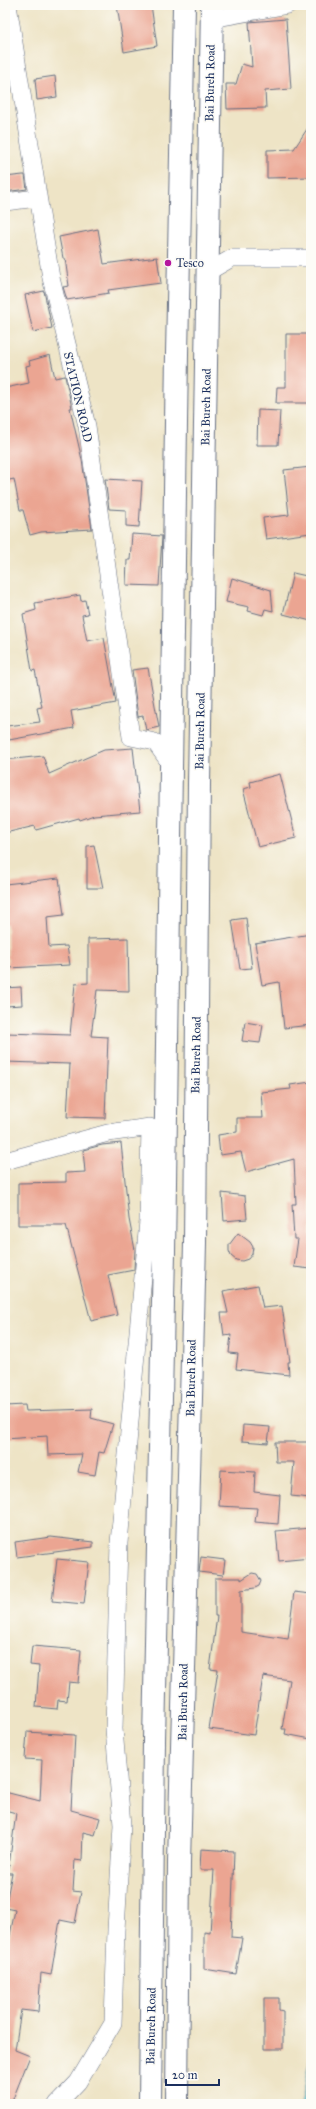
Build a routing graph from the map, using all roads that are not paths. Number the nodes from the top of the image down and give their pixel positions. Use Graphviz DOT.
graph roads {
  1 [pos="8,5"];
  2 [pos="184,5"];
  3 [pos="288,5"];
  4 [pos="212,12"];
  5 [pos="37,198"];
  6 [pos="5,202"];
  7 [pos="311,258"];
  8 [pos="206,273"];
  9 [pos="172,766"];
  10 [pos="5,1161"];
  11 [pos="57,2104"];
  12 [pos="150,2104"];
  13 [pos="177,2104"];
  1 -- 5 [label="street, STATION ROAD"];
  2 -- 9 [label="highway, Bai Bureh Road"];
  3 -- 4 [label="street"];
  4 -- 8 [label="highway, Bai Bureh Road"];
  5 -- 6 [label="street"];
  5 -- 9 [label="street, STATION ROAD"];
  7 -- 8 [label="street"];
  8 -- 13 [label="highway, Bai Bureh Road"];
  9 -- 12 [label="highway, Bai Bureh Road"];
  10 -- 11 [label="street"];
}
